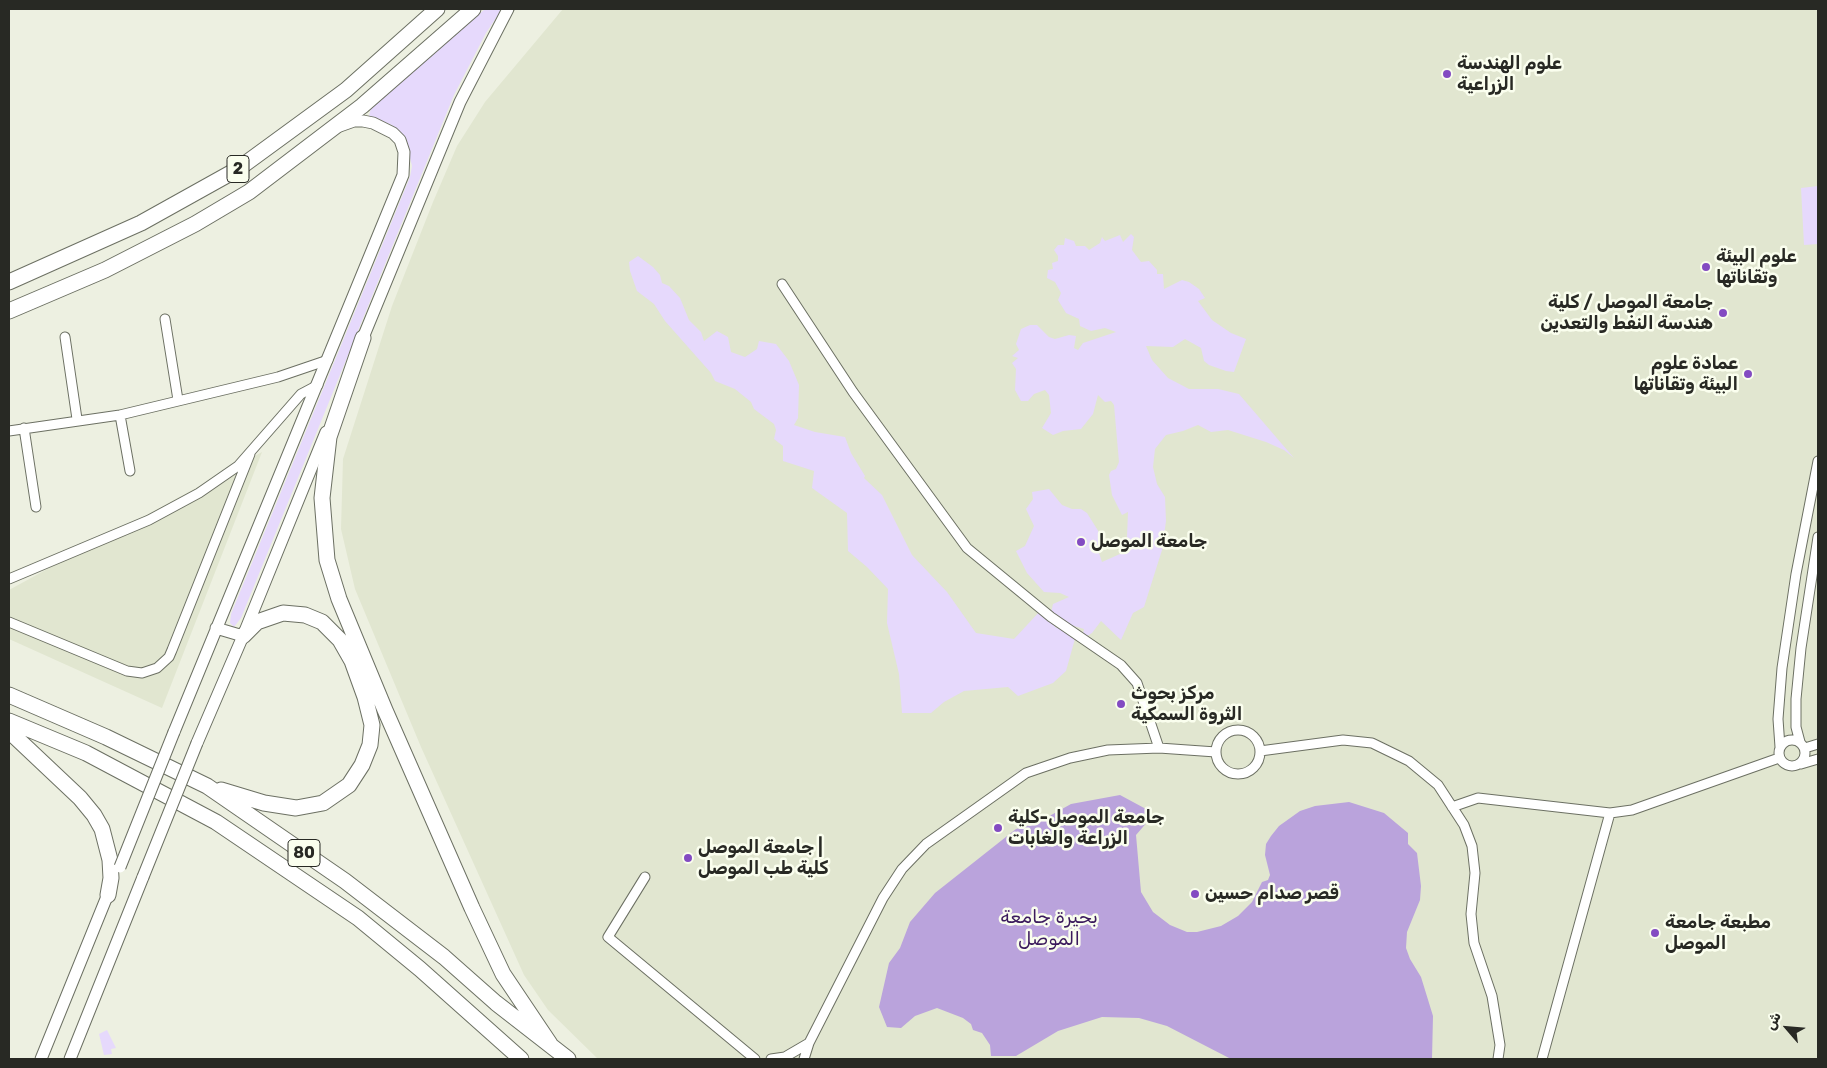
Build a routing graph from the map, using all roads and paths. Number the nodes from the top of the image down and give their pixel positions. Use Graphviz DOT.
graph roads {
  1 [pos="473,9"];
  2 [pos="508,9"];
  3 [pos="434,10"];
  4 [pos="320,139"];
  5 [pos="181,202"];
  6 [pos="196,224"];
  7 [pos="9,282"];
  8 [pos="782,284"];
  9 [pos="9,311"];
  10 [pos="165,319"];
  11 [pos="64,338"];
  12 [pos="363,338"];
  13 [pos="328,360"];
  14 [pos="318,385"];
  15 [pos="178,400"];
  16 [pos="120,414"];
  17 [pos="77,419"];
  18 [pos="24,428"];
  19 [pos="9,431"];
  20 [pos="250,454"];
  21 [pos="1818,461"];
  22 [pos="130,471"];
  23 [pos="36,506"];
  24 [pos="1818,537"];
  25 [pos="9,579"];
  26 [pos="9,622"];
  27 [pos="216,628"];
  28 [pos="244,636"];
  29 [pos="9,695"];
  30 [pos="9,721"];
  31 [pos="9,731"];
  32 [pos="1818,744"];
  33 [pos="1802,745"];
  34 [pos="1780,747"];
  35 [pos="1158,748"];
  36 [pos="1260,751"];
  37 [pos="1216,752"];
  38 [pos="1779,758"];
  39 [pos="1818,759"];
  40 [pos="1800,764"];
  41 [pos="207,786"];
  42 [pos="1452,807"];
  43 [pos="1610,812"];
  44 [pos="645,877"];
  45 [pos="108,894"];
  46 [pos="809,1043"];
  47 [pos="550,1044"];
  48 [pos="41,1059"];
  49 [pos="70,1059"];
  50 [pos="521,1059"];
  51 [pos="568,1059"];
  52 [pos="756,1059"];
  53 [pos="771,1059"];
  54 [pos="804,1059"];
  55 [pos="1498,1059"];
  56 [pos="1542,1059"];
  1 -- 4 [label="highway, 2"];
  2 -- 12 [label="main road"];
  3 -- 5 [label="highway, 2"];
  4 -- 6 [label="highway, 2"];
  4 -- 13 [label="main road"];
  5 -- 6 [label="highway"];
  5 -- 7 [label="highway, 2"];
  6 -- 9 [label="highway, 2"];
  8 -- 35 [label="street"];
  10 -- 15 [label="street"];
  11 -- 17 [label="street"];
  12 -- 28 [label="main road"];
  12 -- 47 [label="highway"];
  13 -- 14 [label="main road"];
  13 -- 15 [label="street"];
  14 -- 20 [label="street"];
  14 -- 27 [label="main road"];
  15 -- 16 [label="street"];
  16 -- 17 [label="street"];
  16 -- 22 [label="street"];
  17 -- 18 [label="street"];
  18 -- 19 [label="street"];
  18 -- 23 [label="street"];
  20 -- 25 [label="street"];
  20 -- 26 [label="street"];
  21 -- 34 [label="street"];
  24 -- 33 [label="street"];
  27 -- 28 [label="main road"];
  27 -- 45 [label="main road, bridge"];
  28 -- 41 [label="highway"];
  28 -- 49 [label="main road, bridge"];
  29 -- 41 [label="highway, 80"];
  30 -- 50 [label="highway, 80"];
  31 -- 45 [label="highway"];
  32 -- 33 [label="street"];
  33 -- 34 [label="street"];
  33 -- 40 [label="street"];
  34 -- 38 [label="street"];
  35 -- 37 [label="street"];
  35 -- 46 [label="street"];
  36 -- 37 [label="street"];
  36 -- 37 [label="street"];
  36 -- 42 [label="street"];
  38 -- 40 [label="street"];
  38 -- 43 [label="street"];
  39 -- 40 [label="street"];
  41 -- 47 [label="highway, 80"];
  42 -- 43 [label="street"];
  42 -- 55 [label="street"];
  43 -- 56 [label="street"];
  44 -- 52 [label="street"];
  45 -- 48 [label="main road"];
  46 -- 53 [label="street"];
  46 -- 54 [label="street"];
  47 -- 51 [label="highway, 80"];
}
